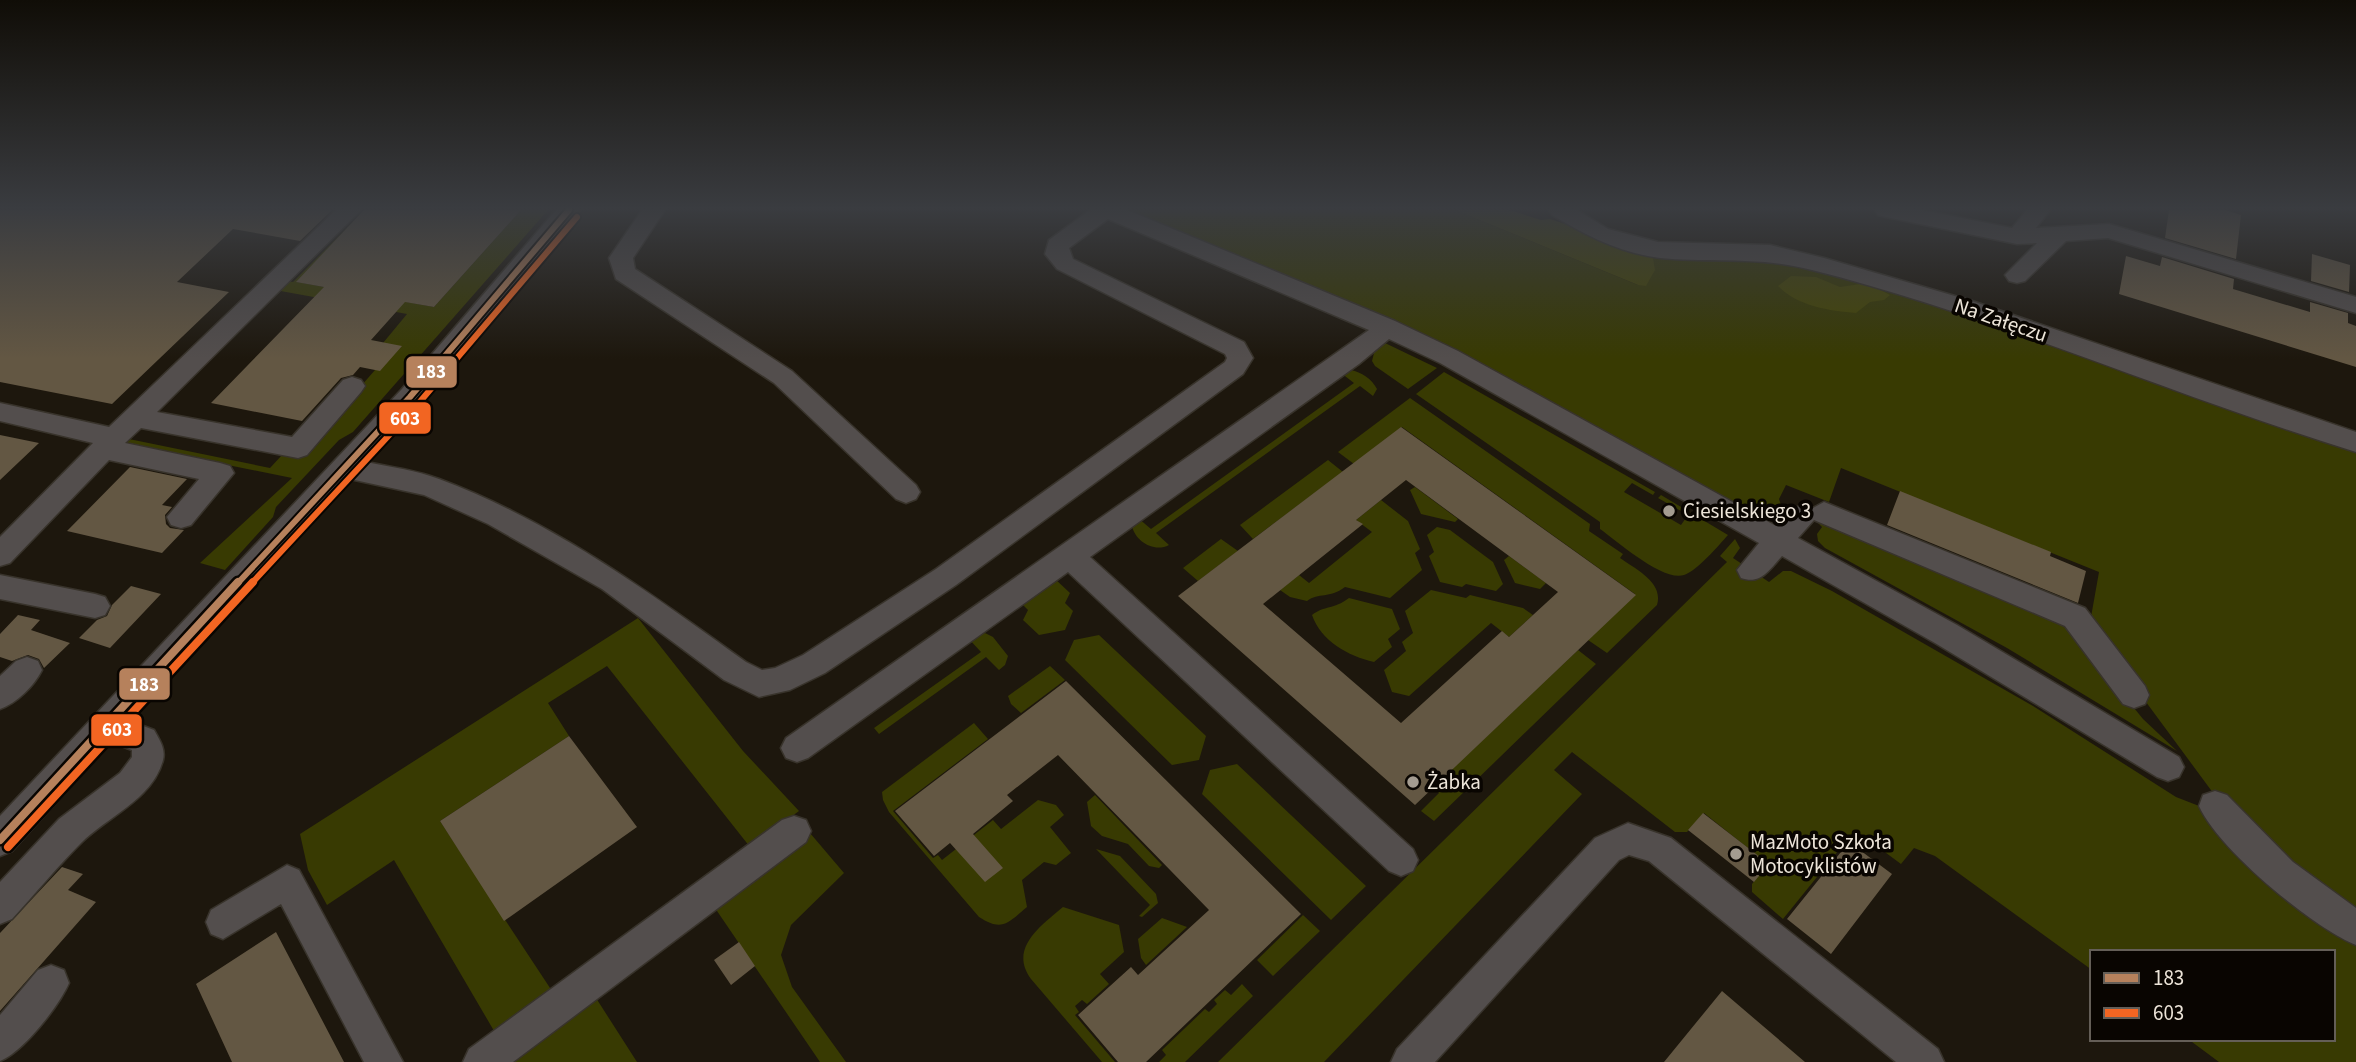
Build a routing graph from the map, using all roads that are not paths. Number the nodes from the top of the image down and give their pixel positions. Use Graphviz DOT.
graph roads {
  1 [pos="299,260"];
  2 [pos="527,260"];
  3 [pos="621,260"];
  4 [pos="1061,260"];
  5 [pos="1224,260"];
  6 [pos="1800,260"];
  7 [pos="2033,260"];
  8 [pos="2215,260"];
  9 [pos="2017,275"];
  10 [pos="2356,305"];
  11 [pos="1385,327"];
  12 [pos="352,386"];
  13 [pos="0,412"];
  14 [pos="136,417"];
  15 [pos="2356,442"];
  16 [pos="109,443"];
  17 [pos="344,468"];
  18 [pos="906,492"];
  19 [pos="181,517"];
  20 [pos="1777,542"];
  21 [pos="0,555"];
  22 [pos="1070,556"];
  23 [pos="1751,570"];
  24 [pos="0,587"];
  25 [pos="95,606"];
  26 [pos="27,670"];
  27 [pos="2134,695"];
  28 [pos="0,696"];
  29 [pos="106,726"];
  30 [pos="797,748"];
  31 [pos="2168,767"];
  32 [pos="2216,806"];
  33 [pos="794,831"];
  34 [pos="0,840"];
  35 [pos="1401,860"];
  36 [pos="0,907"];
  37 [pos="223,922"];
  38 [pos="2356,928"];
  39 [pos="51,983"];
  40 [pos="0,1043"];
  41 [pos="384,1062"];
  42 [pos="483,1062"];
  43 [pos="1410,1062"];
  44 [pos="1925,1062"];
  1 -- 14 [label="street"];
  2 -- 17 [label="street"];
  3 -- 18 [label="street"];
  4 -- 17 [label="street"];
  5 -- 11 [label="street"];
  6 -- 15 [label="street, Na Załęczu"];
  7 -- 9 [label="street"];
  8 -- 10 [label="street"];
  11 -- 20 [label="street"];
  11 -- 22 [label="street"];
  12 -- 14 [label="street"];
  13 -- 16 [label="street"];
  14 -- 16 [label="street"];
  16 -- 19 [label="street"];
  16 -- 21 [label="street"];
  17 -- 29 [label="street"];
  20 -- 23 [label="street"];
  20 -- 27 [label="street"];
  20 -- 31 [label="street"];
  22 -- 30 [label="street"];
  22 -- 35 [label="street"];
  24 -- 25 [label="street"];
  26 -- 28 [label="street"];
  29 -- 34 [label="street"];
  29 -- 36 [label="street"];
  32 -- 38 [label="street"];
  33 -- 42 [label="street"];
  37 -- 41 [label="street"];
  39 -- 40 [label="street"];
  43 -- 44 [label="street"];
}
